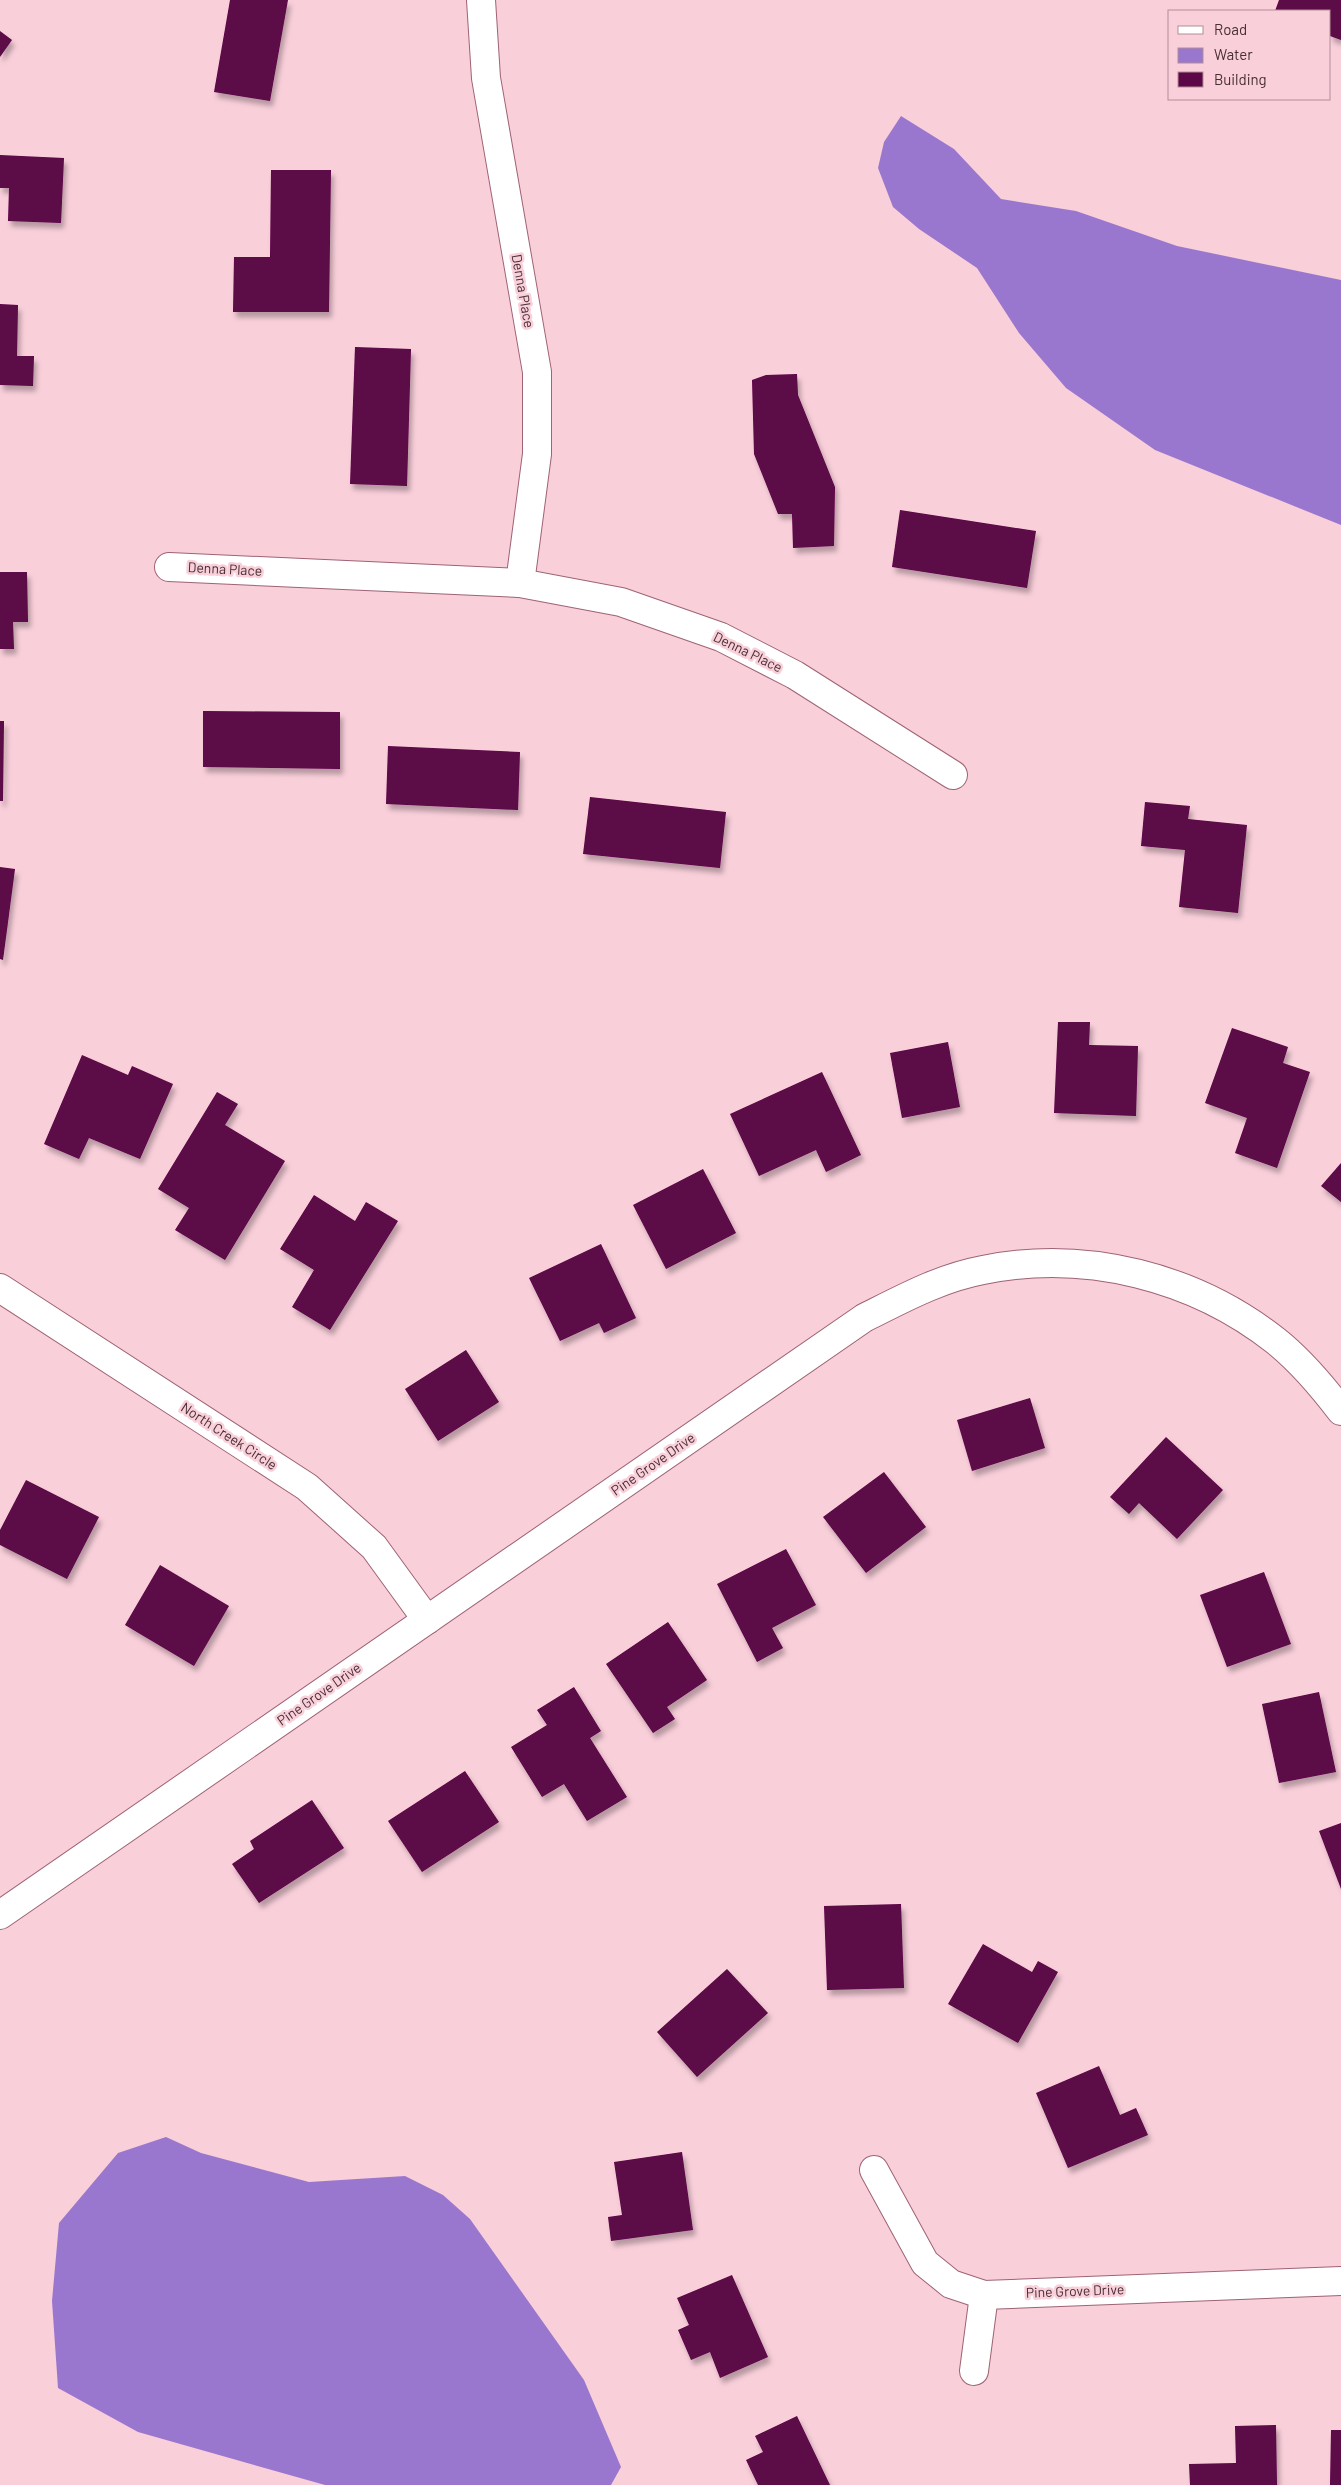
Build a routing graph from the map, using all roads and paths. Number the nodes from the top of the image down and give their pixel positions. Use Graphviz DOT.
graph roads {
  1 [pos="481,0"];
  2 [pos="169,567"];
  3 [pos="520,583"];
  4 [pos="953,775"];
  5 [pos="0,1288"];
  6 [pos="1341,1411"];
  7 [pos="427,1620"];
  8 [pos="0,1915"];
  9 [pos="874,2170"];
  10 [pos="1341,2281"];
  11 [pos="984,2294"];
  12 [pos="974,2371"];
  1 -- 3 [label="street, Denna Place"];
  2 -- 3 [label="street, Denna Place"];
  3 -- 4 [label="street, Denna Place"];
  5 -- 7 [label="street, North Creek Circle"];
  6 -- 7 [label="street, Pine Grove Drive"];
  7 -- 8 [label="street, Pine Grove Drive"];
  9 -- 11 [label="street, Pine Grove Drive"];
  10 -- 11 [label="street, Pine Grove Drive"];
  11 -- 12 [label="street"];
}
